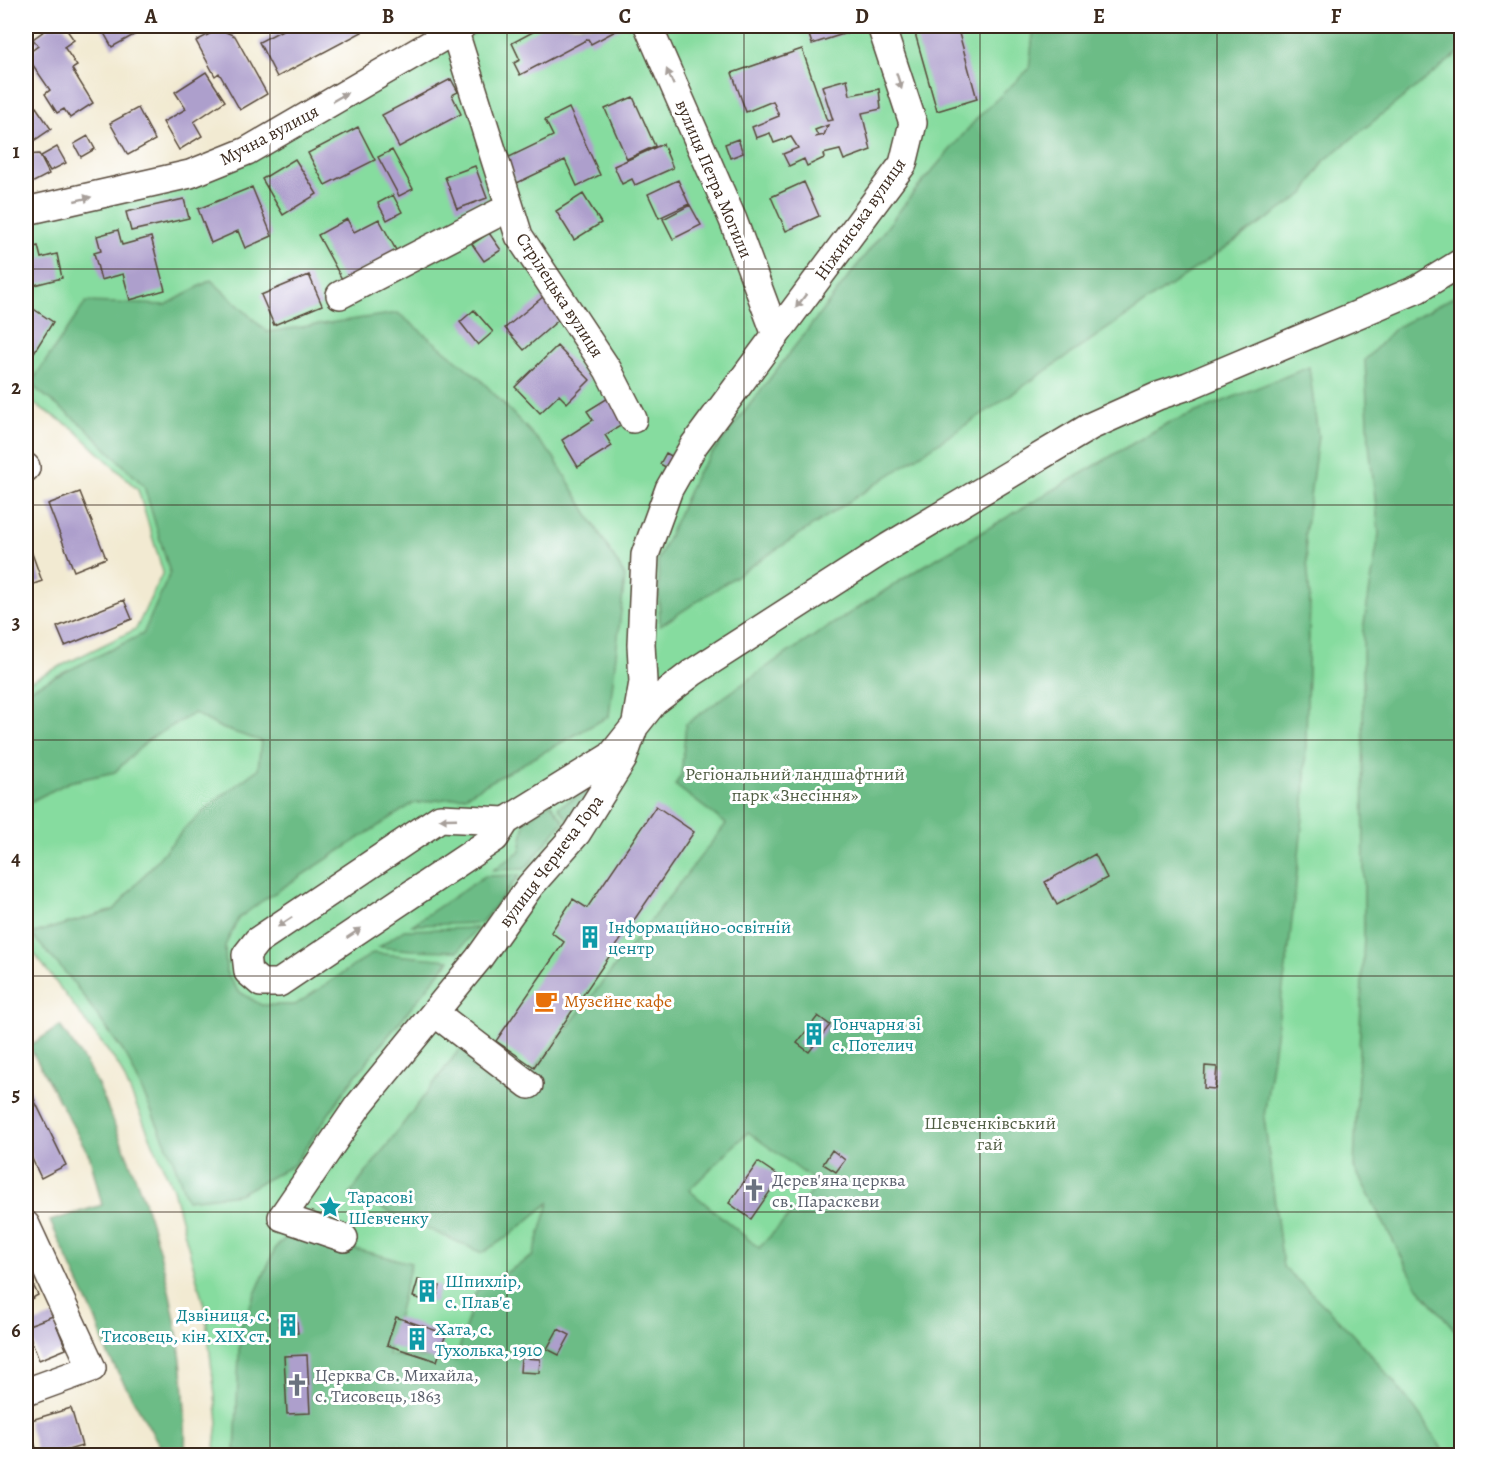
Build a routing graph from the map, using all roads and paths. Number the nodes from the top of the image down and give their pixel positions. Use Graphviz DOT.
graph roads {
  1 [pos="648,26"];
  2 [pos="881,26"];
  3 [pos="456,27"];
  4 [pos="508,208"];
  5 [pos="26,212"];
  6 [pos="1461,262"];
  7 [pos="340,295"];
  8 [pos="776,334"];
  9 [pos="633,419"];
  10 [pos="636,722"];
  11 [pos="506,821"];
  12 [pos="435,1013"];
  13 [pos="529,1085"];
  14 [pos="26,1226"];
  15 [pos="344,1238"];
  16 [pos="26,1392"];
  8 -- 1 [label="street, вулиця Петра Могили, one-way"];
  2 -- 8 [label="street, Ніжинська вулиця, one-way"];
  3 -- 4 [label="street, Стрілецька вулиця"];
  5 -- 3 [label="street, Мучна вулиця, one-way"];
  4 -- 7 [label="street"];
  4 -- 9 [label="street, Стрілецька вулиця"];
  6 -- 10 [label="street"];
  8 -- 10 [label="street, вулиця Чернеча Гора"];
  10 -- 11 [label="street"];
  10 -- 12 [label="street, вулиця Чернеча Гора"];
  11 -- 11 [label="street, one-way"];
  12 -- 13 [label="street"];
  12 -- 15 [label="street, вулиця Чернеча Гора"];
  14 -- 16 [label="street"];
}
